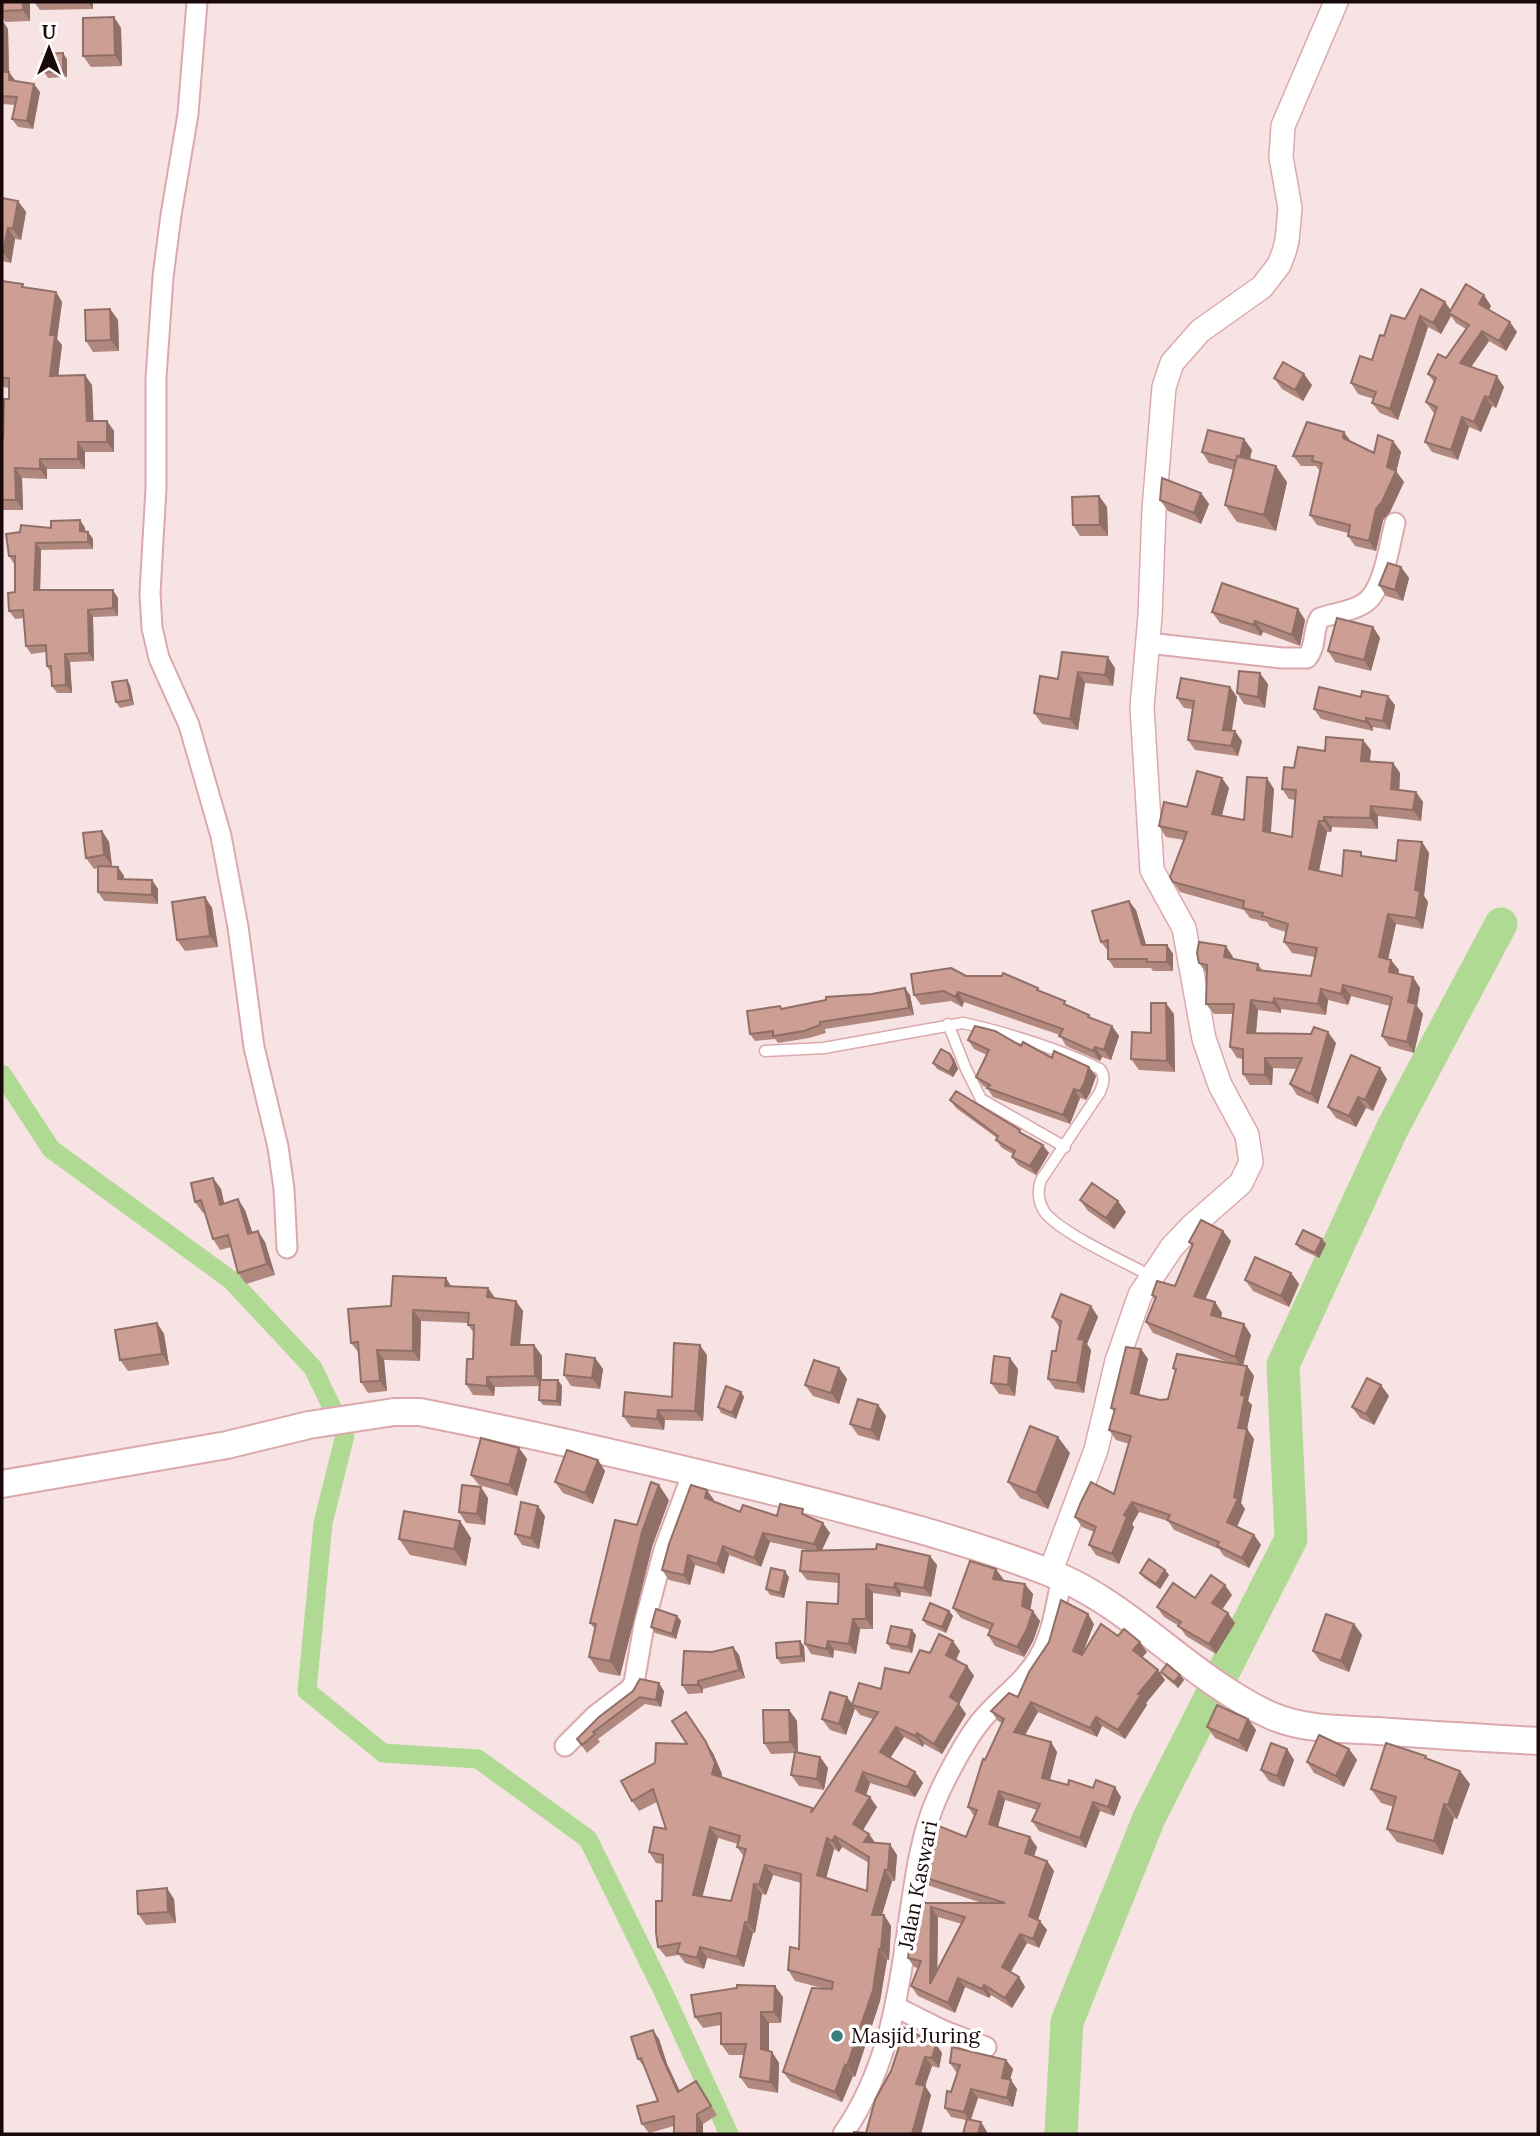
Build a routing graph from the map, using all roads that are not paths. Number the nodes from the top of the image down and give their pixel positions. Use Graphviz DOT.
graph roads {
  1 [pos="197,2"];
  2 [pos="1336,2"];
  3 [pos="1395,523"];
  4 [pos="1148,643"];
  5 [pos="948,1024"];
  6 [pos="765,1051"];
  7 [pos="1065,1147"];
  8 [pos="287,1248"];
  9 [pos="1151,1276"];
  10 [pos="693,1472"];
  11 [pos="2,1484"];
  12 [pos="1056,1576"];
  13 [pos="1538,1741"];
  14 [pos="565,1746"];
  15 [pos="896,2007"];
  16 [pos="986,2047"];
  17 [pos="843,2134"];
  1 -- 8 [label="street"];
  2 -- 4 [label="street"];
  3 -- 4 [label="street"];
  4 -- 9 [label="street"];
  5 -- 6 [label="lane"];
  5 -- 7 [label="lane"];
  5 -- 7 [label="lane"];
  7 -- 9 [label="lane"];
  9 -- 12 [label="street"];
  10 -- 11 [label="main road"];
  10 -- 12 [label="main road"];
  10 -- 14 [label="street"];
  12 -- 13 [label="main road"];
  12 -- 15 [label="street, Jalan Kaswari"];
  15 -- 16 [label="street"];
  15 -- 17 [label="street, Jalan Kaswari"];
}
